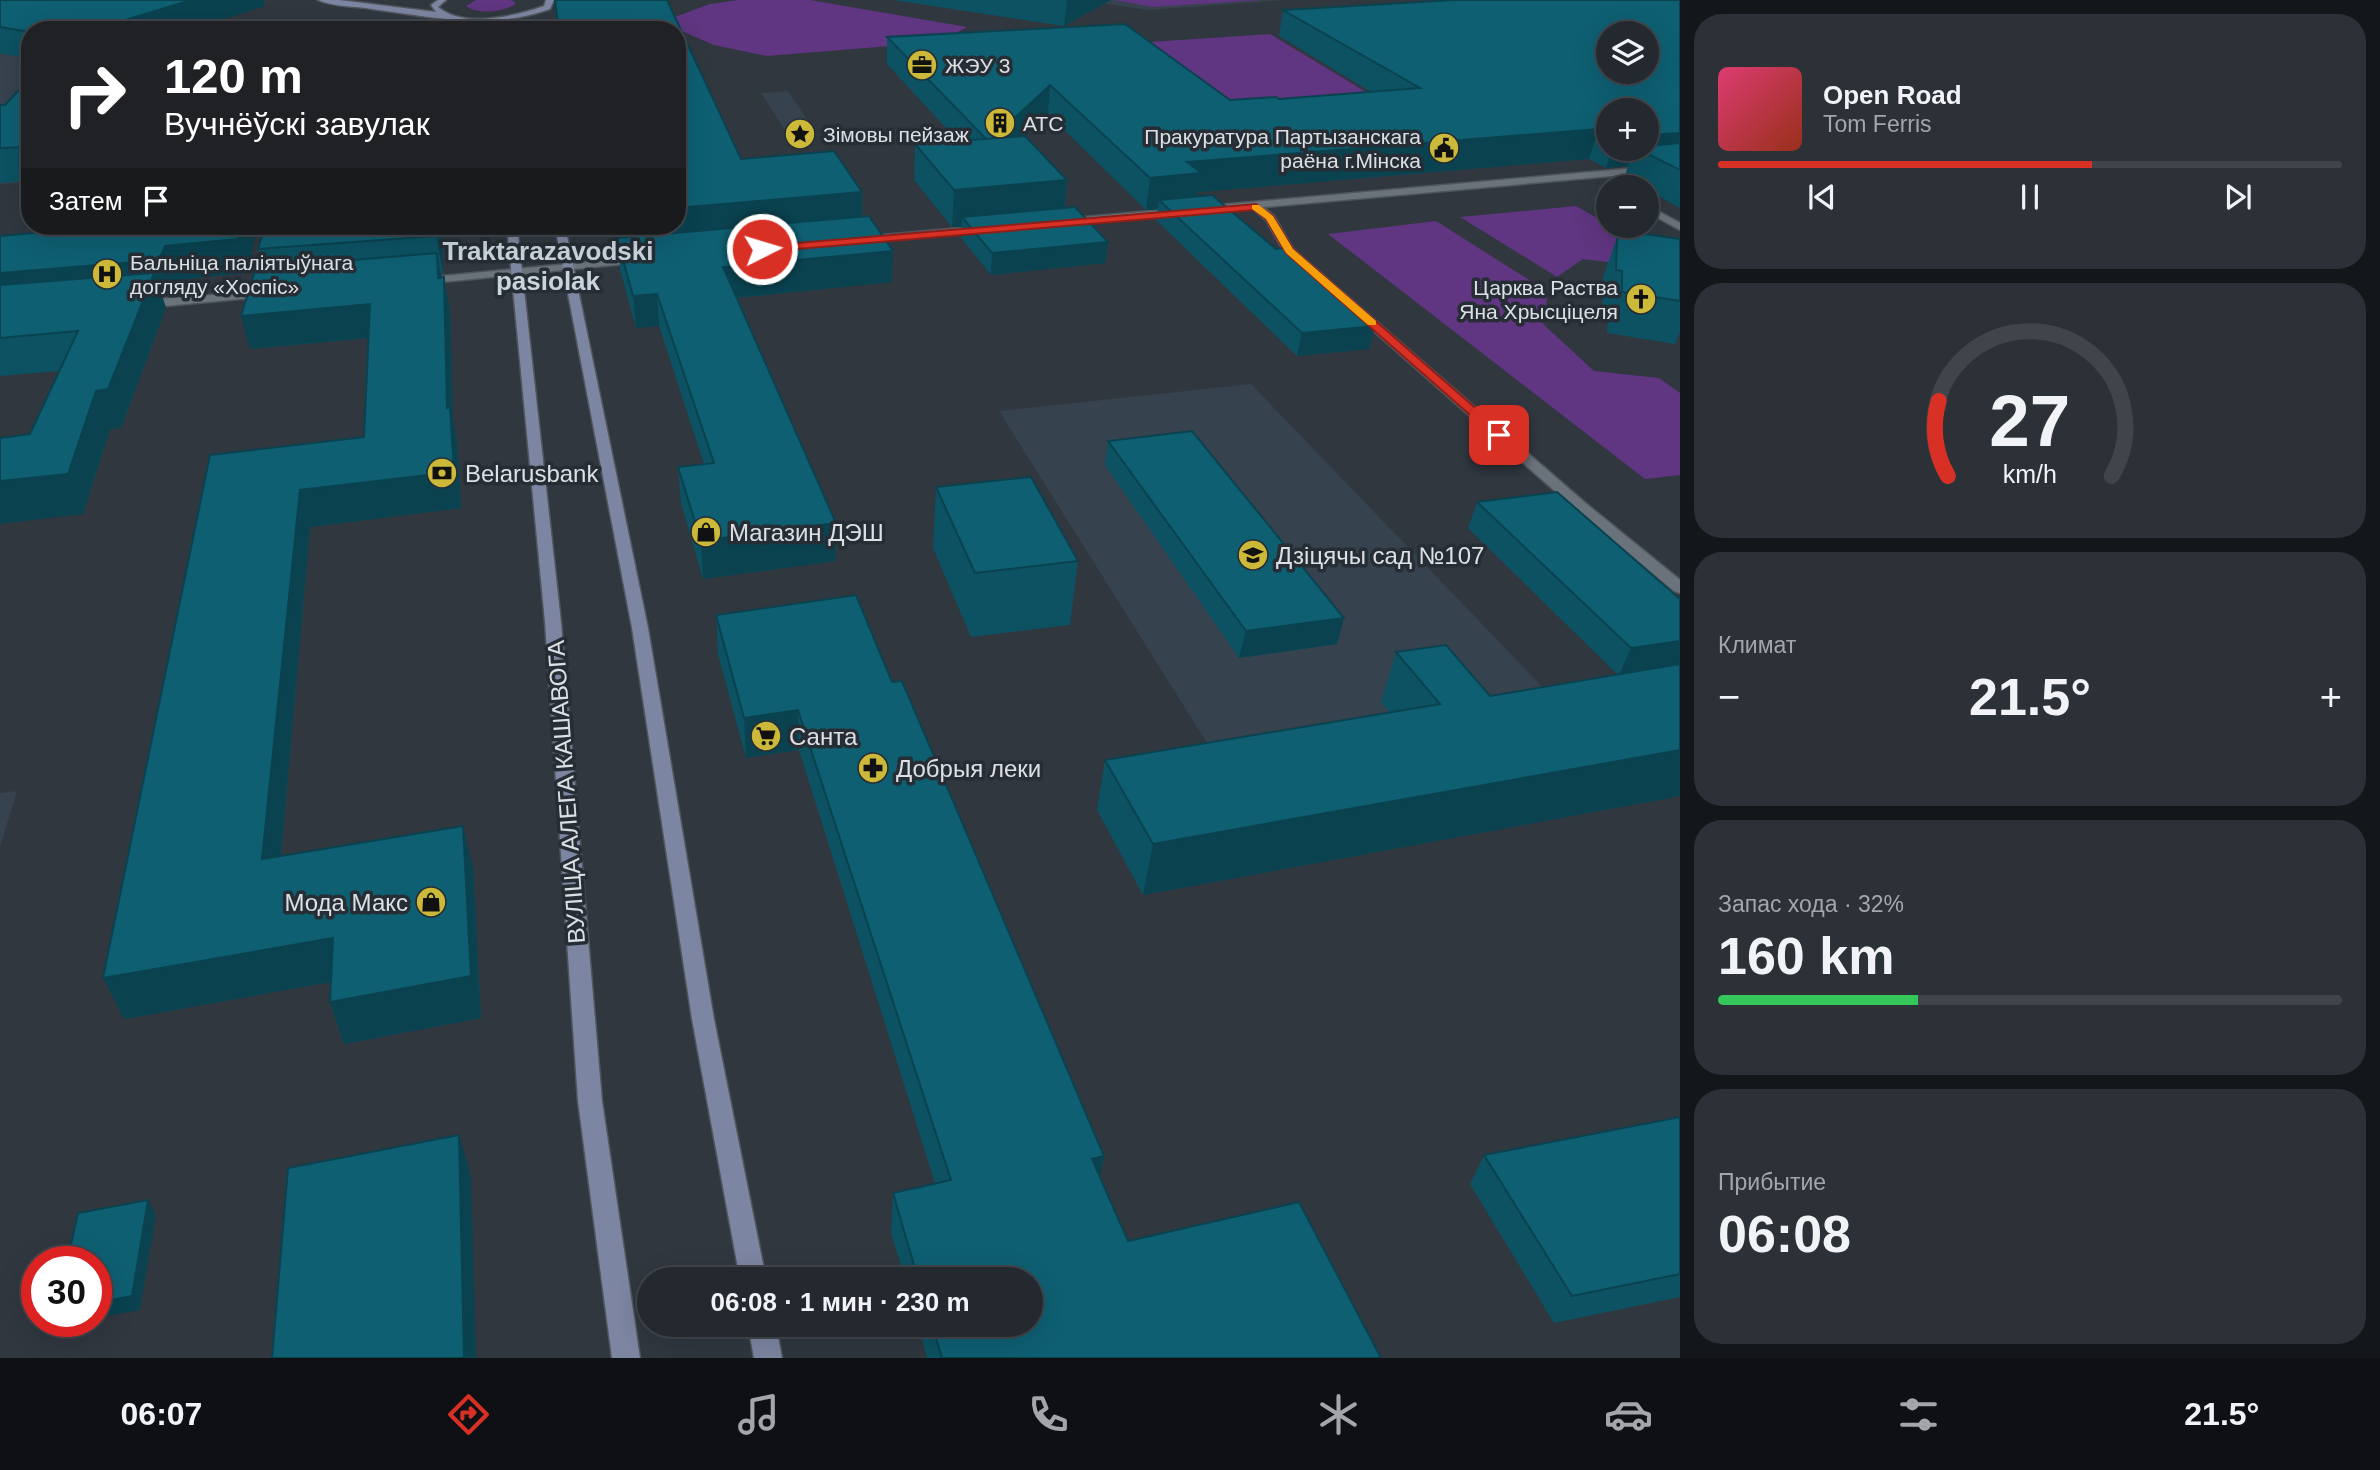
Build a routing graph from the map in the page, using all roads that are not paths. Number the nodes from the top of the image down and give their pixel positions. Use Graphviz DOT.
graph roads {
  1 [pos="322,0"];
  2 [pos="442,0"];
  3 [pos="550,0"];
  4 [pos="535,13"];
  5 [pos="446,16"];
  6 [pos="455,18"];
  7 [pos="464,21"];
  8 [pos="523,21"];
  9 [pos="1680,167"];
  10 [pos="1589,175"];
  11 [pos="1596,179"];
  12 [pos="1256,207"];
  13 [pos="1659,215"];
  14 [pos="1045,224"];
  15 [pos="1680,227"];
  16 [pos="989,229"];
  17 [pos="513,235"];
  18 [pos="562,235"];
  19 [pos="851,241"];
  20 [pos="648,260"];
  21 [pos="568,267"];
  22 [pos="518,272"];
  23 [pos="403,282"];
  24 [pos="283,293"];
  25 [pos="135,305"];
  26 [pos="1680,588"];
  27 [pos="751,1267"];
  28 [pos="764,1337"];
  29 [pos="626,1358"];
  30 [pos="768,1358"];
  1 -- 5 [label="main road"];
  2 -- 5 [label="main road"];
  3 -- 4 [label="main road"];
  4 -- 6 [label="main road"];
  4 -- 8 [label="main road"];
  5 -- 6 [label="main road"];
  6 -- 7 [label="main road"];
  9 -- 10 [label="street"];
  10 -- 11 [label="street"];
  10 -- 12 [label="street"];
  12 -- 14 [label="street"];
  12 -- 26 [label="street"];
  13 -- 15 [label="street"];
  16 -- 19 [label="street"];
  17 -- 22 [label="main road, ВУЛІЦА АЛЕГА КАШАВОГА"];
  18 -- 21 [label="main road"];
  20 -- 21 [label="street"];
  21 -- 22 [label="street"];
  21 -- 27 [label="main road"];
  22 -- 23 [label="street"];
  22 -- 29 [label="main road, ВУЛІЦА АЛЕГА КАШАВОГА"];
  24 -- 25 [label="street"];
  28 -- 30 [label="main road"];
}
